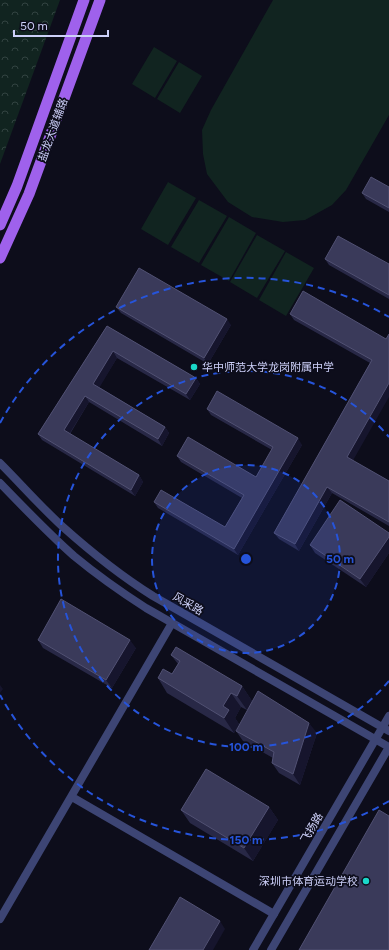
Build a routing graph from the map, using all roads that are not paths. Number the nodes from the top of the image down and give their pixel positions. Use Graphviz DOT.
graph roads {
  1 [pos="84,0"];
  2 [pos="100,0"];
  3 [pos="0,225"];
  4 [pos="0,258"];
  5 [pos="0,463"];
  6 [pos="0,483"];
  7 [pos="172,623"];
  8 [pos="389,716"];
  9 [pos="386,729"];
  10 [pos="376,739"];
  11 [pos="389,747"];
  12 [pos="72,797"];
  13 [pos="274,914"];
  14 [pos="0,919"];
  15 [pos="253,950"];
  16 [pos="272,950"];
  1 -- 3 [label="main road, 盐龙大道辅路"];
  2 -- 4 [label="main road, 盐龙大道辅路"];
  5 -- 9 [label="street, 风采路"];
  6 -- 7 [label="street"];
  7 -- 10 [label="street"];
  7 -- 12 [label="street"];
  8 -- 9 [label="street, 飞扬路"];
  9 -- 10 [label="street, 飞扬路"];
  10 -- 11 [label="street"];
  10 -- 13 [label="street, 飞扬路"];
  11 -- 16 [label="street"];
  12 -- 13 [label="street"];
  12 -- 14 [label="street"];
  13 -- 15 [label="street, 飞扬路"];
}
